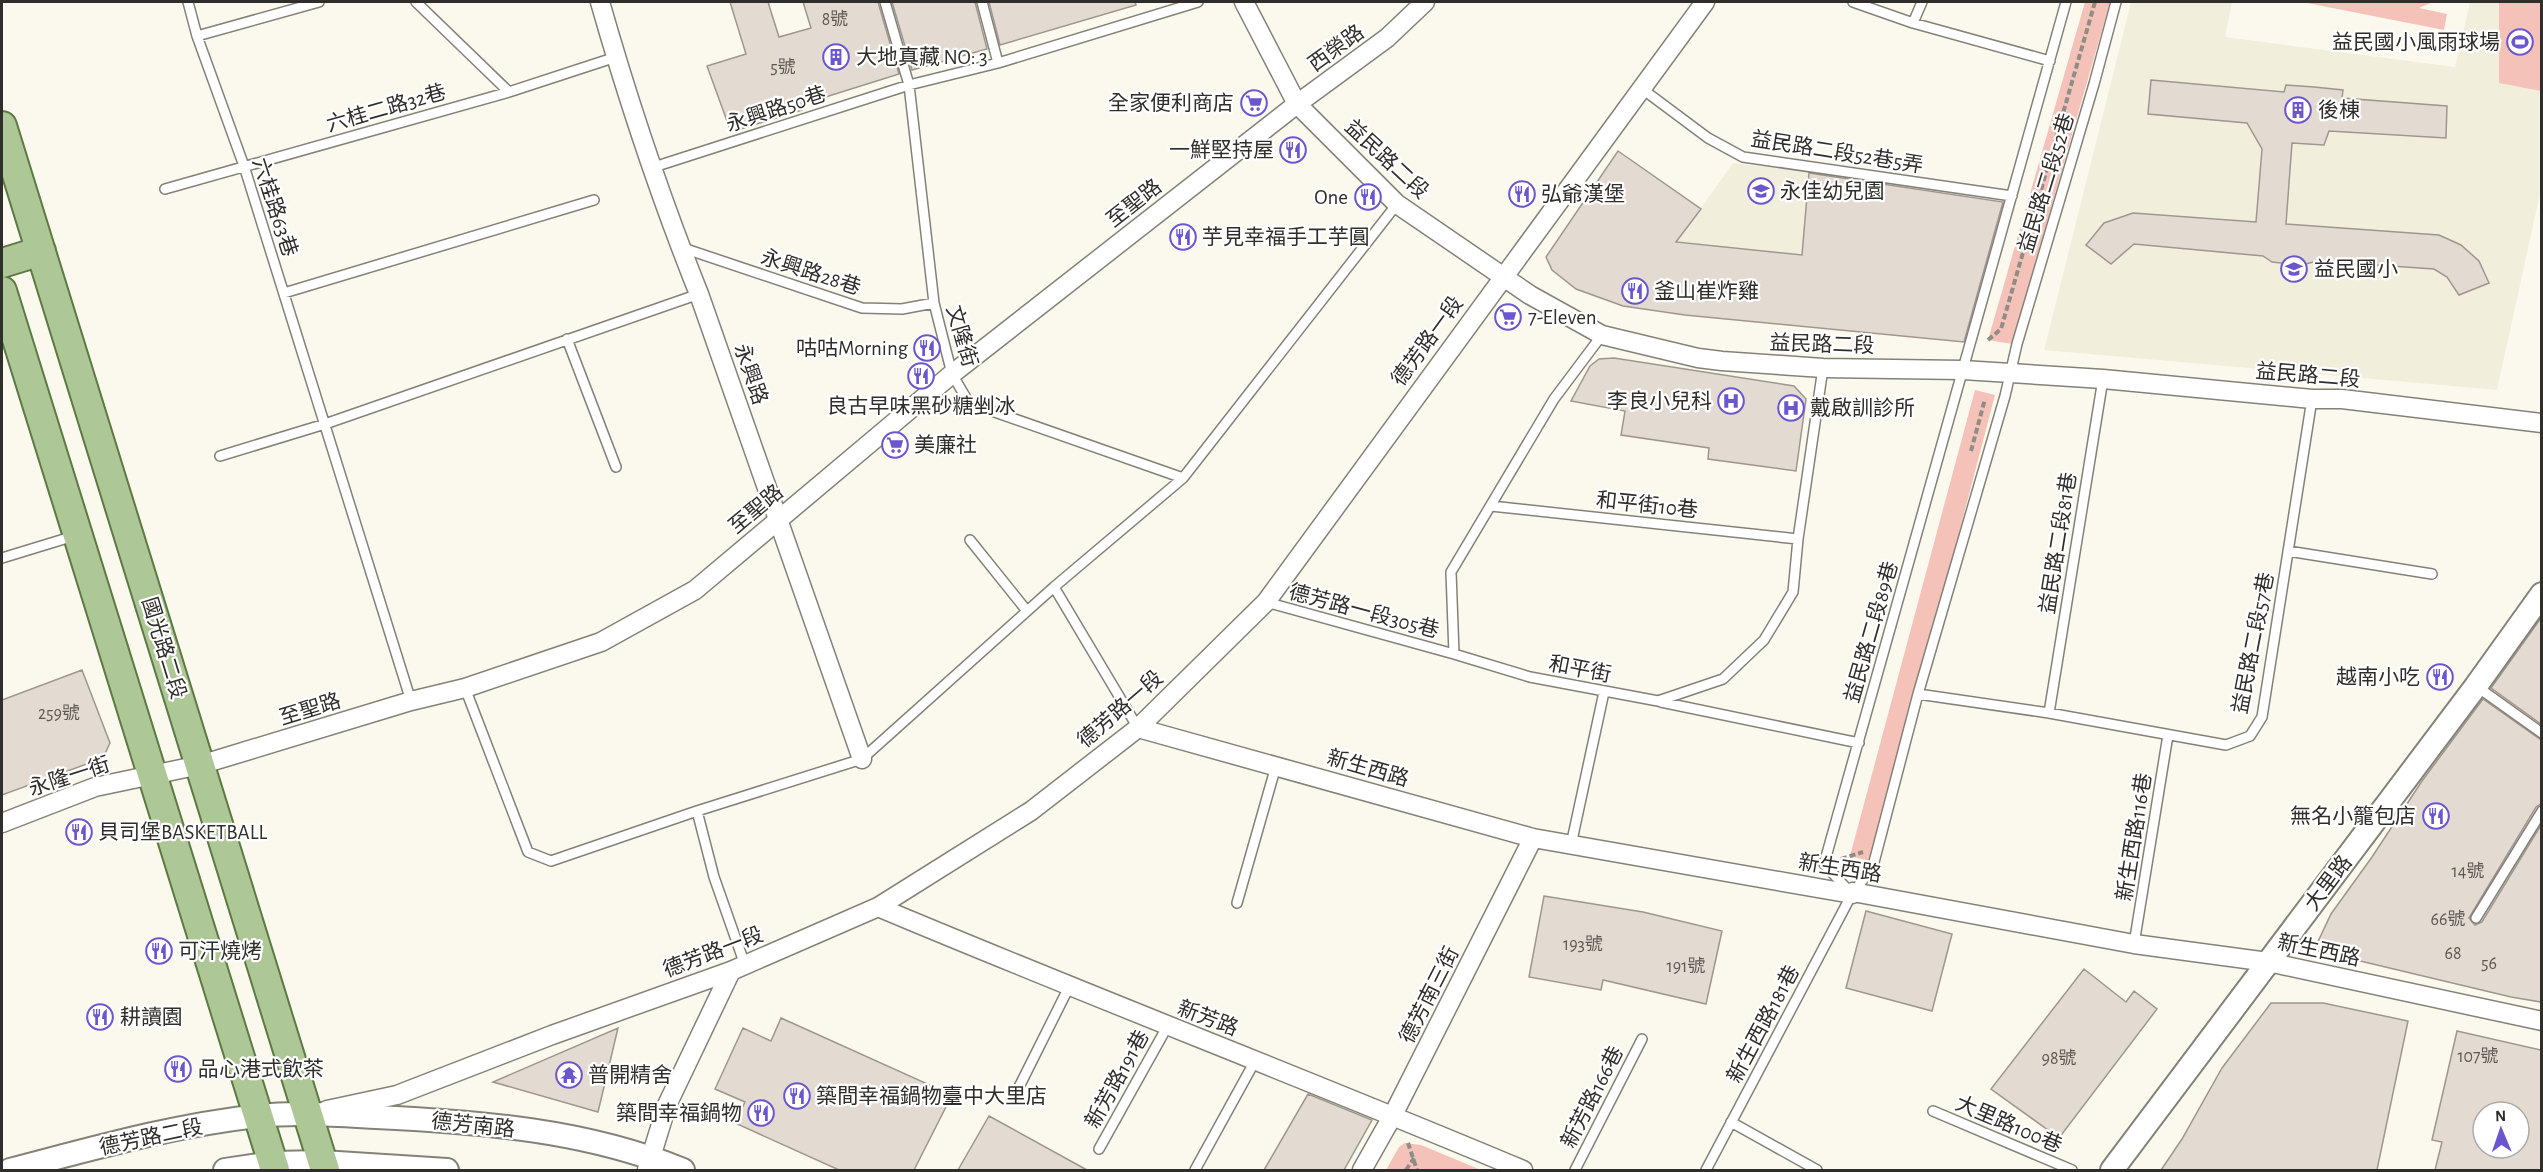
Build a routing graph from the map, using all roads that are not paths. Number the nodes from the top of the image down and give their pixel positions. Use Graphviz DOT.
graph roads {
  1 [pos="188,2"];
  2 [pos="319,2"];
  3 [pos="416,2"];
  4 [pos="600,2"];
  5 [pos="885,2"];
  6 [pos="982,2"];
  7 [pos="1198,2"];
  8 [pos="1244,2"];
  9 [pos="1425,2"];
  10 [pos="1705,2"];
  11 [pos="1853,2"];
  12 [pos="1922,2"];
  13 [pos="2066,2"];
  14 [pos="2116,2"];
  15 [pos="1913,23"];
  16 [pos="197,36"];
  17 [pos="616,57"];
  18 [pos="2050,60"];
  19 [pos="998,63"];
  20 [pos="909,85"];
  21 [pos="1641,88"];
  22 [pos="508,93"];
  23 [pos="1297,104"];
  24 [pos="2,126"];
  25 [pos="244,166"];
  26 [pos="654,167"];
  27 [pos="165,189"];
  28 [pos="2012,196"];
  29 [pos="594,200"];
  30 [pos="1397,204"];
  31 [pos="680,247"];
  32 [pos="41,251"];
  33 [pos="2,263"];
  34 [pos="1501,277"];
  35 [pos="2,291"];
  36 [pos="284,293"];
  37 [pos="699,294"];
  38 [pos="934,303"];
  39 [pos="1602,335"];
  40 [pos="567,339"];
  41 [pos="1823,368"];
  42 [pos="1963,370"];
  43 [pos="952,374"];
  44 [pos="2010,374"];
  45 [pos="2103,379"];
  46 [pos="2312,399"];
  47 [pos="2541,423"];
  48 [pos="325,424"];
  49 [pos="220,456"];
  50 [pos="616,467"];
  51 [pos="1183,478"];
  52 [pos="1491,506"];
  53 [pos="777,520"];
  54 [pos="78,535"];
  55 [pos="1798,539"];
  56 [pos="970,540"];
  57 [pos="2288,551"];
  58 [pos="2,558"];
  59 [pos="2432,573"];
  60 [pos="1054,587"];
  61 [pos="2541,594"];
  62 [pos="1266,602"];
  63 [pos="1027,611"];
  64 [pos="1454,654"];
  65 [pos="2476,686"];
  66 [pos="465,688"];
  67 [pos="1604,692"];
  68 [pos="1918,694"];
  69 [pos="411,701"];
  70 [pos="1658,701"];
  71 [pos="2049,713"];
  72 [pos="1138,728"];
  73 [pos="2541,733"];
  74 [pos="2168,735"];
  75 [pos="1859,743"];
  76 [pos="862,759"];
  77 [pos="201,765"];
  78 [pos="1276,766"];
  79 [pos="152,776"];
  80 [pos="697,811"];
  81 [pos="2541,811"];
  82 [pos="2,823"];
  83 [pos="1533,838"];
  84 [pos="1571,845"];
  85 [pos="1852,893"];
  86 [pos="1237,903"];
  87 [pos="878,907"];
  88 [pos="2476,918"];
  89 [pos="2134,944"];
  90 [pos="2268,962"];
  91 [pos="738,968"];
  92 [pos="1069,987"];
  93 [pos="2541,1021"];
  94 [pos="1167,1026"];
  95 [pos="1642,1039"];
  96 [pos="1255,1061"];
  97 [pos="1013,1099"];
  98 [pos="1933,1111"];
  99 [pos="307,1114"];
  100 [pos="1393,1115"];
  101 [pos="258,1116"];
  102 [pos="1731,1122"];
  103 [pos="1099,1149"];
  104 [pos="649,1164"];
  105 [pos="323,1166"];
  106 [pos="271,1168"];
  107 [pos="10,1170"];
  108 [pos="225,1170"];
  109 [pos="447,1170"];
  110 [pos="683,1170"];
  111 [pos="1195,1170"];
  112 [pos="1362,1170"];
  113 [pos="1523,1170"];
  114 [pos="1575,1170"];
  115 [pos="1706,1170"];
  116 [pos="1817,1170"];
  117 [pos="2072,1170"];
  118 [pos="2112,1170"];
  1 -- 16 [label="lane, 六桂路63巷"];
  2 -- 16 [label="lane"];
  3 -- 22 [label="lane"];
  4 -- 17 [label="street, 永興路"];
  5 -- 20 [label="lane, 文隆街"];
  6 -- 19 [label="lane"];
  7 -- 19 [label="lane, 永興路50巷"];
  8 -- 23 [label="street, 益民路二段"];
  9 -- 23 [label="street, 西榮路"];
  10 -- 21 [label="street, 德芳路一段"];
  11 -- 15 [label="lane"];
  12 -- 15 [label="lane"];
  13 -- 18 [label="lane, 益民路二段52巷"];
  14 -- 44 [label="lane, 益民路二段52巷"];
  15 -- 18 [label="lane"];
  16 -- 25 [label="lane, 六桂路63巷"];
  17 -- 22 [label="lane, 六桂二路32巷"];
  17 -- 26 [label="street, 永興路"];
  18 -- 28 [label="lane, 益民路二段52巷"];
  19 -- 20 [label="lane, 永興路50巷"];
  20 -- 26 [label="lane, 永興路50巷"];
  20 -- 38 [label="lane, 文隆街"];
  21 -- 28 [label="lane, 益民路二段52巷5弄"];
  21 -- 34 [label="street, 德芳路一段"];
  22 -- 25 [label="lane, 六桂二路32巷"];
  23 -- 30 [label="street, 益民路二段"];
  23 -- 43 [label="street, 至聖路"];
  24 -- 32 [label="main road, 國光路二段"];
  25 -- 27 [label="lane, 六桂二路32巷"];
  25 -- 36 [label="lane, 六桂路63巷"];
  26 -- 31 [label="street, 永興路"];
  28 -- 42 [label="lane, 益民路二段52巷"];
  29 -- 36 [label="lane"];
  30 -- 34 [label="street, 益民路二段"];
  30 -- 51 [label="lane"];
  31 -- 37 [label="street, 永興路"];
  31 -- 38 [label="lane, 永興路28巷"];
  32 -- 33 [label="main road"];
  32 -- 77 [label="main road, 國光路二段"];
  34 -- 39 [label="street, 益民路二段"];
  34 -- 62 [label="street, 德芳路一段"];
  35 -- 54 [label="main road"];
  36 -- 48 [label="lane, 六桂路63巷"];
  37 -- 40 [label="lane"];
  37 -- 53 [label="street, 永興路"];
  38 -- 43 [label="lane, 文隆街"];
  39 -- 41 [label="street, 益民路二段"];
  39 -- 52 [label="lane"];
  40 -- 48 [label="lane"];
  40 -- 50 [label="lane"];
  41 -- 42 [label="street, 益民路二段"];
  41 -- 55 [label="lane, 和平街"];
  42 -- 44 [label="street, 益民路二段"];
  42 -- 75 [label="lane, 益民路二段89巷"];
  43 -- 51 [label="lane, 文隆街"];
  43 -- 53 [label="street, 至聖路"];
  44 -- 45 [label="street, 益民路二段"];
  44 -- 68 [label="lane"];
  45 -- 46 [label="street, 益民路二段"];
  45 -- 71 [label="lane, 益民路二段81巷"];
  46 -- 47 [label="street, 益民路二段"];
  46 -- 57 [label="lane, 益民路二段57巷"];
  48 -- 49 [label="lane"];
  48 -- 69 [label="lane, 六桂路63巷"];
  51 -- 60 [label="lane"];
  52 -- 55 [label="lane, 和平街10巷"];
  52 -- 64 [label="lane"];
  53 -- 66 [label="street, 至聖路"];
  53 -- 76 [label="street, 永興路"];
  54 -- 58 [label="lane"];
  54 -- 79 [label="main road"];
  55 -- 70 [label="lane, 和平街"];
  56 -- 63 [label="lane"];
  57 -- 59 [label="lane"];
  57 -- 74 [label="lane, 益民路二段57巷"];
  60 -- 63 [label="lane"];
  60 -- 72 [label="lane"];
  61 -- 65 [label="street, 大里路"];
  62 -- 64 [label="lane, 德芳路一段305巷"];
  62 -- 72 [label="street, 德芳路一段"];
  63 -- 76 [label="lane"];
  64 -- 67 [label="lane, 和平街"];
  65 -- 73 [label="lane"];
  65 -- 90 [label="street, 大里路"];
  66 -- 69 [label="street, 至聖路"];
  66 -- 80 [label="lane"];
  67 -- 70 [label="lane, 和平街"];
  67 -- 84 [label="lane"];
  68 -- 71 [label="lane, 益民路二段57巷"];
  68 -- 85 [label="lane"];
  69 -- 77 [label="street, 至聖路"];
  70 -- 75 [label="lane"];
  71 -- 74 [label="lane, 益民路二段57巷"];
  72 -- 78 [label="street, 新生西路"];
  72 -- 87 [label="street, 德芳路一段"];
  74 -- 89 [label="lane, 新生西路116巷"];
  75 -- 85 [label="lane, 益民路二段89巷"];
  76 -- 80 [label="lane"];
  77 -- 79 [label="street, 至聖路"];
  77 -- 99 [label="main road, 國光路二段"];
  78 -- 83 [label="street, 新生西路"];
  78 -- 86 [label="lane"];
  79 -- 82 [label="street, 永隆一街"];
  79 -- 101 [label="main road"];
  80 -- 91 [label="lane"];
  81 -- 88 [label="lane"];
  83 -- 84 [label="street, 新生西路"];
  83 -- 100 [label="street, 德芳南三街"];
  84 -- 85 [label="street, 新生西路"];
  85 -- 89 [label="street, 新生西路"];
  85 -- 102 [label="lane, 新生西路181巷"];
  87 -- 91 [label="street, 德芳路一段"];
  87 -- 92 [label="street, 新芳路"];
  89 -- 90 [label="street, 新生西路"];
  90 -- 93 [label="street, 新生西路"];
  90 -- 118 [label="street, 大里路"];
  91 -- 99 [label="street, 德芳路一段"];
  91 -- 104 [label="street"];
  92 -- 94 [label="street, 新芳路"];
  92 -- 97 [label="lane"];
  94 -- 96 [label="street, 新芳路"];
  94 -- 103 [label="lane, 新芳路191巷"];
  95 -- 114 [label="lane, 新芳路166巷"];
  96 -- 100 [label="street, 新芳路"];
  96 -- 111 [label="lane"];
  98 -- 117 [label="lane, 大里路100巷"];
  99 -- 101 [label="street, 德芳南路"];
  99 -- 104 [label="street, 德芳南路"];
  99 -- 105 [label="main road, 國光路二段"];
  100 -- 112 [label="street, 德芳南三街"];
  100 -- 113 [label="street, 新芳路"];
  101 -- 106 [label="main road"];
  101 -- 107 [label="street, 德芳路二段"];
  102 -- 115 [label="lane, 新生西路181巷"];
  102 -- 116 [label="lane"];
  104 -- 110 [label="street, 德芳南路"];
  105 -- 106 [label="street"];
  105 -- 109 [label="street"];
  106 -- 108 [label="street"];
}
